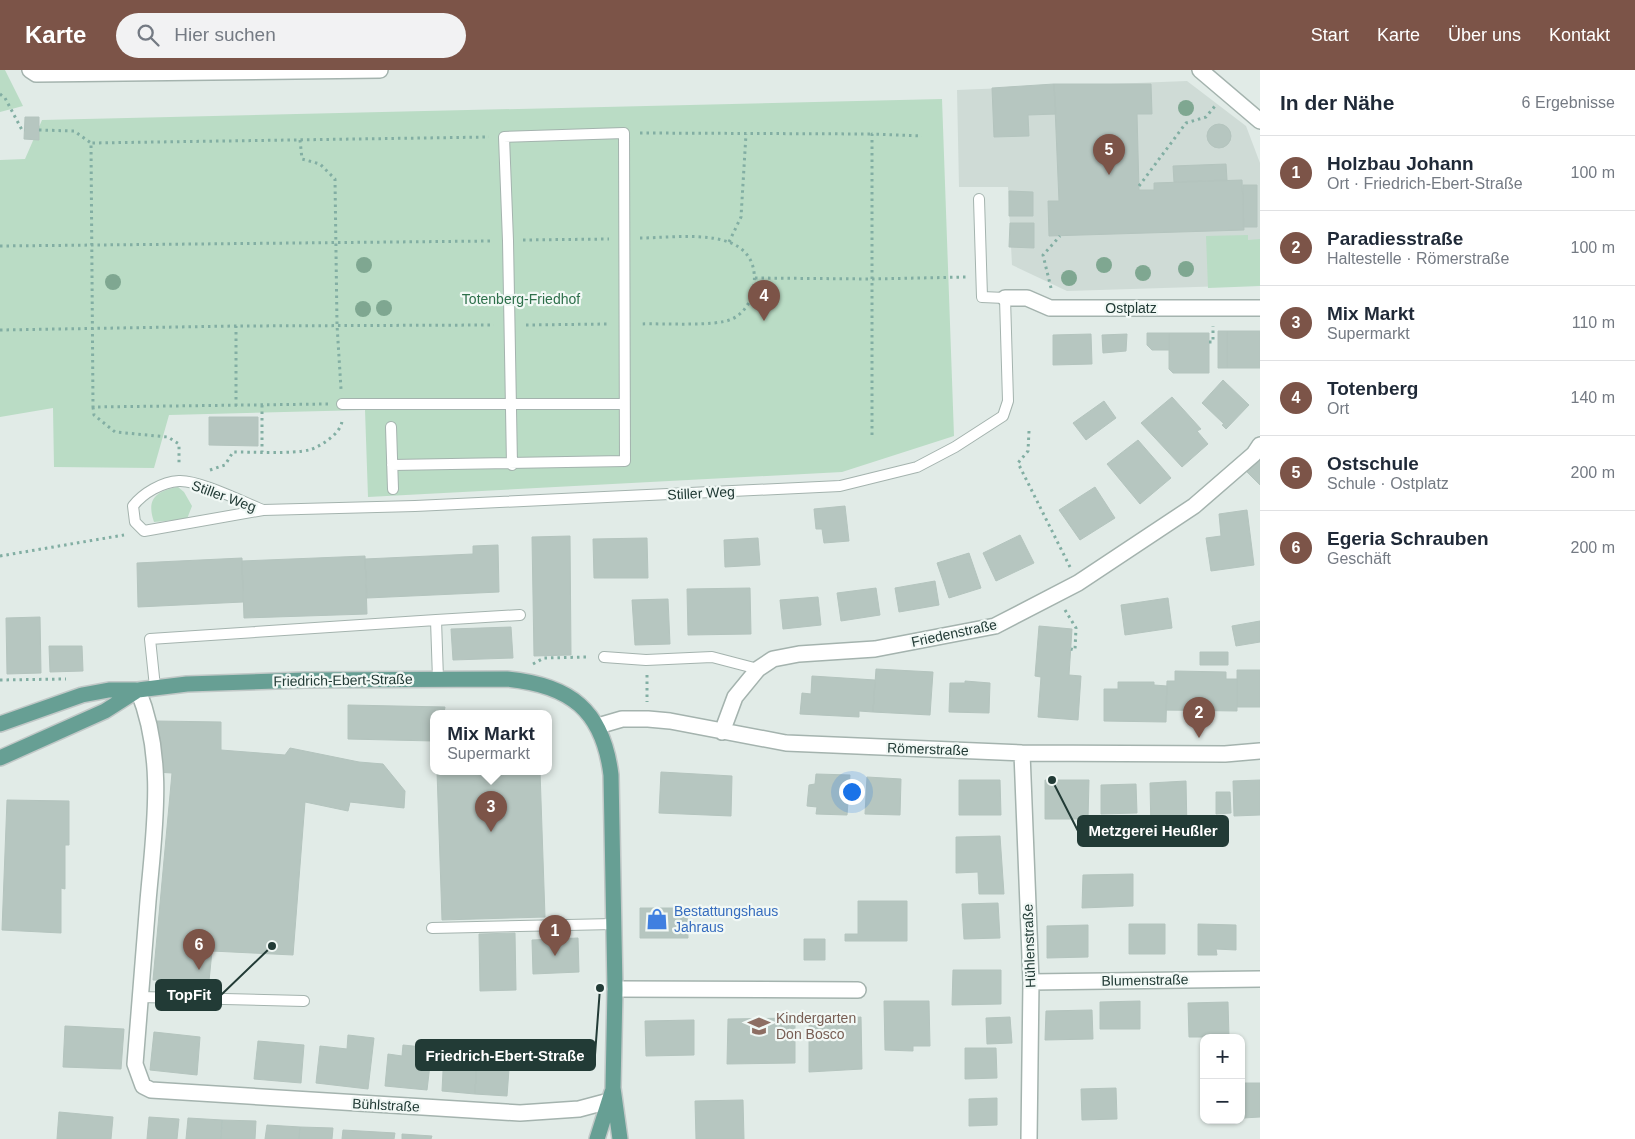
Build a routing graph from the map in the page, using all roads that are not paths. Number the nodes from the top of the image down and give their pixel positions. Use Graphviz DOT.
graph roads {
  1 [pos="30,70"];
  2 [pos="380,70"];
  3 [pos="1200,70"];
  4 [pos="1260,121"];
  5 [pos="979,199"];
  6 [pos="1005,298"];
  7 [pos="1260,308"];
  8 [pos="342,404"];
  9 [pos="510,404"];
  10 [pos="624,404"];
  11 [pos="392,427"];
  12 [pos="1260,445"];
  13 [pos="512,464"];
  14 [pos="392,465"];
  15 [pos="393,489"];
  16 [pos="263,510"];
  17 [pos="520,615"];
  18 [pos="436,620"];
  19 [pos="604,657"];
  20 [pos="758,669"];
  21 [pos="438,678"];
  22 [pos="155,687"];
  23 [pos="138,690"];
  24 [pos="0,724"];
  25 [pos="598,726"];
  26 [pos="722,732"];
  27 [pos="1260,751"];
  28 [pos="1022,753"];
  29 [pos="5,757"];
  30 [pos="0,771"];
  31 [pos="614,924"];
  32 [pos="432,928"];
  33 [pos="1260,979"];
  34 [pos="1031,982"];
  35 [pos="615,989"];
  36 [pos="858,990"];
  37 [pos="140,997"];
  38 [pos="304,1001"];
  39 [pos="611,1095"];
  40 [pos="597,1139"];
  41 [pos="620,1139"];
  42 [pos="1029,1139"];
  1 -- 2 [label="street"];
  3 -- 4 [label="street"];
  5 -- 6 [label="lane"];
  6 -- 7 [label="street, Ostplatz"];
  6 -- 16 [label="lane, Stiller Weg"];
  8 -- 9 [label="lane"];
  9 -- 10 [label="lane"];
  9 -- 10 [label="lane"];
  9 -- 13 [label="lane"];
  10 -- 13 [label="lane"];
  11 -- 14 [label="lane"];
  12 -- 20 [label="street, Friedenstraße"];
  13 -- 14 [label="lane"];
  14 -- 15 [label="lane"];
  16 -- 16 [label="lane, Stiller Weg"];
  17 -- 18 [label="lane"];
  18 -- 21 [label="lane"];
  18 -- 22 [label="lane"];
  19 -- 20 [label="lane"];
  20 -- 26 [label="street, Friedenstraße"];
  21 -- 22 [label="main road, Friedrich-Ebert-Straße"];
  21 -- 25 [label="main road, Friedrich-Ebert-Straße"];
  22 -- 23 [label="main road, Friedrich-Ebert-Straße"];
  23 -- 24 [label="main road, Friedrich-Ebert-Straße"];
  23 -- 29 [label="main road, Friedrich-Ebert-Straße"];
  23 -- 37 [label="street"];
  25 -- 26 [label="street, Römerstraße"];
  25 -- 31 [label="main road, Friedrich-Ebert-Straße"];
  26 -- 28 [label="street, Römerstraße"];
  27 -- 28 [label="street, Römerstraße"];
  28 -- 34 [label="street, Hühlenstraße"];
  29 -- 30 [label="main road"];
  31 -- 32 [label="lane"];
  31 -- 35 [label="main road, Friedrich-Ebert-Straße"];
  33 -- 34 [label="street, Blumenstraße"];
  34 -- 42 [label="street, Hühlenstraße"];
  35 -- 36 [label="street"];
  35 -- 39 [label="main road, Friedrich-Ebert-Straße"];
  37 -- 38 [label="lane"];
  37 -- 39 [label="street, Bühlstraße"];
  39 -- 40 [label="main road, Friedrich-Ebert-Straße"];
  39 -- 41 [label="main road, Friedrich-Ebert-Straße"];
}
